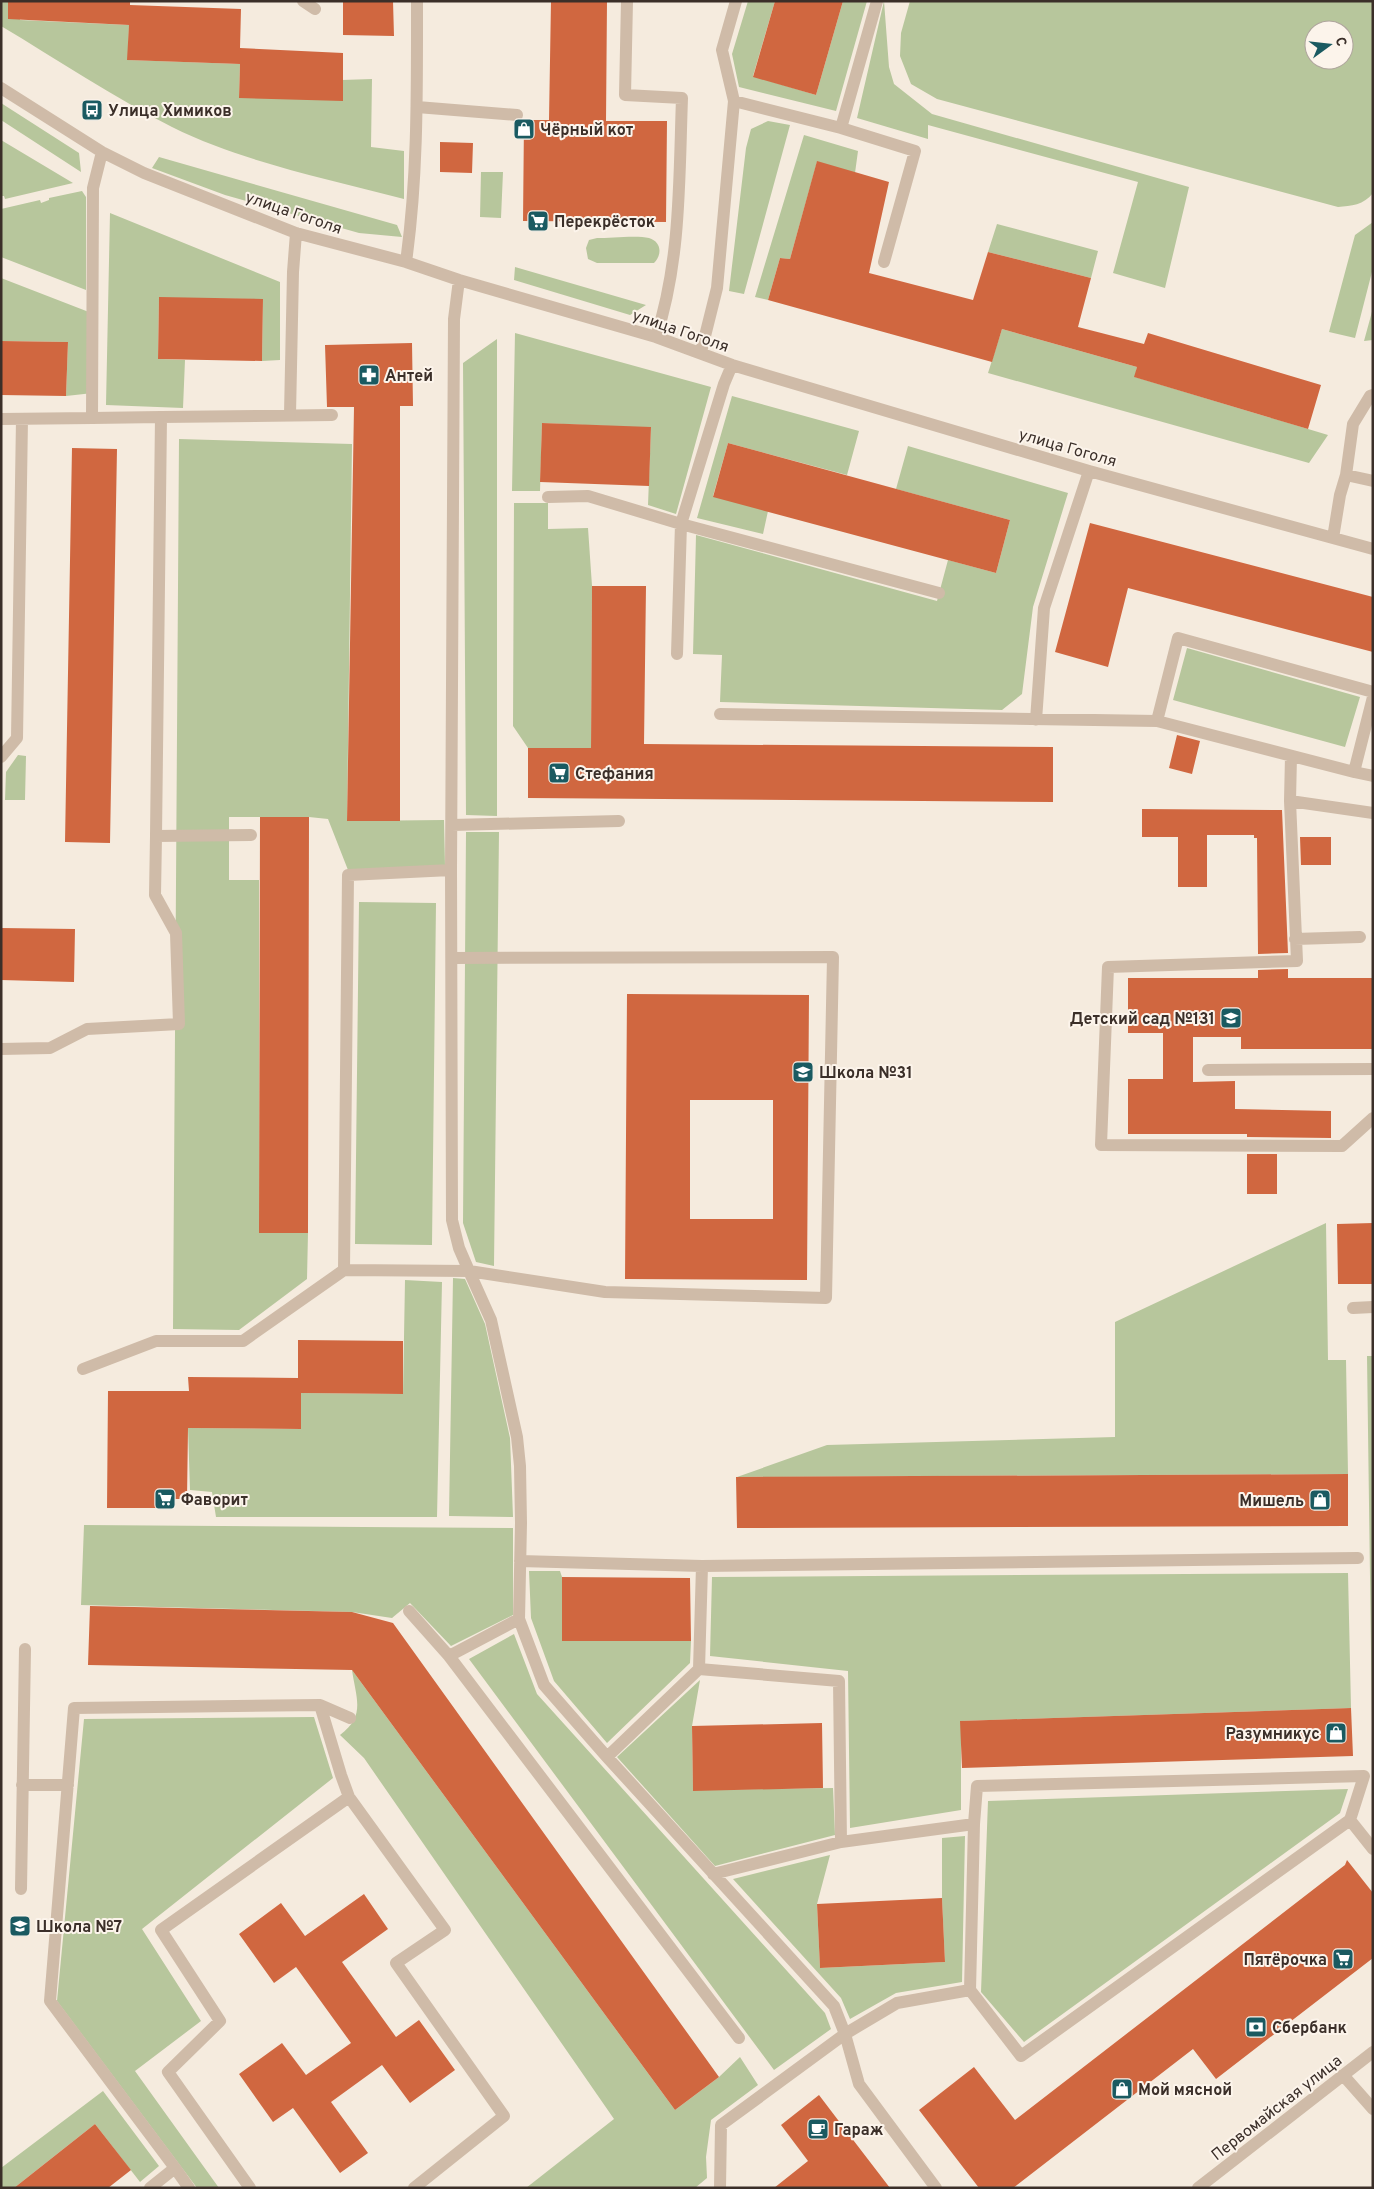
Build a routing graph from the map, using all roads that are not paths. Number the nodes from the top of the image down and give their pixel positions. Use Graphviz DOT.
graph roads {
  1 [pos="303,1"];
  2 [pos="417,1"];
  3 [pos="627,1"];
  4 [pos="736,1"];
  5 [pos="877,1"];
  6 [pos="315,9"];
  7 [pos="1,88"];
  8 [pos="734,101"];
  9 [pos="417,107"];
  10 [pos="517,115"];
  11 [pos="841,128"];
  12 [pos="102,152"];
  13 [pos="296,233"];
  14 [pos="406,262"];
  15 [pos="884,262"];
  16 [pos="459,280"];
  17 [pos="656,337"];
  18 [pos="701,352"];
  19 [pos="732,365"];
  20 [pos="1373,394"];
  21 [pos="290,414"];
  22 [pos="332,415"];
  23 [pos="161,417"];
  24 [pos="92,418"];
  25 [pos="1,419"];
  26 [pos="22,419"];
  27 [pos="1089,471"];
  28 [pos="1346,475"];
  29 [pos="1373,481"];
  30 [pos="548,497"];
  31 [pos="681,524"];
  32 [pos="1332,538"];
  33 [pos="1373,549"];
  34 [pos="939,593"];
  35 [pos="677,654"];
  36 [pos="1373,692"];
  37 [pos="1373,697"];
  38 [pos="720,714"];
  39 [pos="1036,720"];
  40 [pos="1157,721"];
  41 [pos="1291,756"];
  42 [pos="1,757"];
  43 [pos="1354,772"];
  44 [pos="1373,776"];
  45 [pos="1290,801"];
  46 [pos="1373,813"];
  47 [pos="619,821"];
  48 [pos="452,825"];
  49 [pos="251,835"];
  50 [pos="156,836"];
  51 [pos="452,870"];
  52 [pos="1360,937"];
  53 [pos="1295,939"];
  54 [pos="452,958"];
  55 [pos="1,1048"];
  56 [pos="1373,1069"];
  57 [pos="1208,1070"];
  58 [pos="1373,1118"];
  59 [pos="344,1270"];
  60 [pos="469,1270"];
  61 [pos="1373,1307"];
  62 [pos="1353,1308"];
  63 [pos="83,1369"];
  64 [pos="1358,1558"];
  65 [pos="520,1561"];
  66 [pos="702,1566"];
  67 [pos="409,1610"];
  68 [pos="519,1619"];
  69 [pos="25,1649"];
  70 [pos="449,1656"];
  71 [pos="699,1669"];
  72 [pos="320,1706"];
  73 [pos="350,1718"];
  74 [pos="606,1757"];
  75 [pos="22,1785"];
  76 [pos="68,1785"];
  77 [pos="350,1798"];
  78 [pos="1350,1820"];
  79 [pos="974,1824"];
  80 [pos="841,1842"];
  81 [pos="1373,1849"];
  82 [pos="713,1874"];
  83 [pos="21,1889"];
  84 [pos="970,1990"];
  85 [pos="846,2034"];
  86 [pos="739,2038"];
  87 [pos="1373,2052"];
  88 [pos="1344,2075"];
  89 [pos="1373,2109"];
  90 [pos="175,2168"];
  91 [pos="150,2188"];
  92 [pos="189,2188"];
  93 [pos="250,2188"];
  94 [pos="414,2188"];
  95 [pos="720,2188"];
  96 [pos="936,2188"];
  97 [pos="1198,2188"];
  1 -- 6 [label="street"];
  2 -- 9 [label="street"];
  3 -- 17 [label="street"];
  4 -- 8 [label="street"];
  5 -- 11 [label="street"];
  7 -- 12 [label="street, улица Гоголя"];
  8 -- 11 [label="street"];
  8 -- 18 [label="street"];
  9 -- 10 [label="street"];
  9 -- 14 [label="street"];
  11 -- 15 [label="street"];
  12 -- 13 [label="street, улица Гоголя"];
  12 -- 24 [label="street"];
  13 -- 14 [label="street, улица Гоголя"];
  13 -- 21 [label="street"];
  14 -- 16 [label="street, улица Гоголя"];
  16 -- 17 [label="street, улица Гоголя"];
  16 -- 48 [label="street"];
  17 -- 18 [label="street, улица Гоголя"];
  18 -- 19 [label="street, улица Гоголя"];
  19 -- 27 [label="street, улица Гоголя"];
  19 -- 31 [label="street"];
  20 -- 28 [label="street"];
  21 -- 22 [label="street"];
  21 -- 23 [label="street"];
  23 -- 24 [label="street"];
  23 -- 50 [label="street"];
  24 -- 26 [label="street"];
  25 -- 26 [label="street"];
  26 -- 42 [label="street"];
  27 -- 32 [label="street, улица Гоголя"];
  27 -- 39 [label="street"];
  28 -- 29 [label="street"];
  28 -- 32 [label="street"];
  30 -- 31 [label="street"];
  31 -- 34 [label="street"];
  31 -- 35 [label="street"];
  32 -- 33 [label="street, улица Гоголя"];
  36 -- 40 [label="street"];
  37 -- 43 [label="street"];
  38 -- 39 [label="street"];
  39 -- 40 [label="street"];
  40 -- 41 [label="street"];
  41 -- 43 [label="street"];
  41 -- 45 [label="street"];
  43 -- 44 [label="street"];
  45 -- 46 [label="street"];
  45 -- 53 [label="street"];
  47 -- 48 [label="street"];
  48 -- 51 [label="street"];
  49 -- 50 [label="street"];
  50 -- 55 [label="street"];
  51 -- 54 [label="street"];
  51 -- 59 [label="street"];
  52 -- 53 [label="street"];
  53 -- 58 [label="street"];
  54 -- 60 [label="street"];
  54 -- 60 [label="street"];
  56 -- 57 [label="street"];
  59 -- 60 [label="street"];
  59 -- 63 [label="street"];
  60 -- 65 [label="street"];
  61 -- 62 [label="street"];
  64 -- 66 [label="street"];
  65 -- 66 [label="street"];
  65 -- 68 [label="street"];
  66 -- 71 [label="street"];
  67 -- 70 [label="street"];
  68 -- 70 [label="street"];
  68 -- 74 [label="street"];
  69 -- 75 [label="street"];
  70 -- 86 [label="street"];
  71 -- 74 [label="street"];
  71 -- 80 [label="street"];
  72 -- 73 [label="street"];
  72 -- 76 [label="street"];
  72 -- 77 [label="street"];
  74 -- 82 [label="street"];
  75 -- 76 [label="street"];
  75 -- 83 [label="street"];
  76 -- 90 [label="street"];
  77 -- 93 [label="street"];
  77 -- 94 [label="street"];
  78 -- 79 [label="street"];
  78 -- 81 [label="street"];
  78 -- 84 [label="street"];
  79 -- 80 [label="street"];
  79 -- 84 [label="street"];
  80 -- 82 [label="street"];
  82 -- 85 [label="street"];
  84 -- 85 [label="street"];
  85 -- 95 [label="street"];
  85 -- 96 [label="street"];
  87 -- 88 [label="street, Первомайская улица"];
  88 -- 89 [label="street"];
  88 -- 97 [label="street, Первомайская улица"];
  90 -- 91 [label="street"];
  90 -- 92 [label="street"];
}
